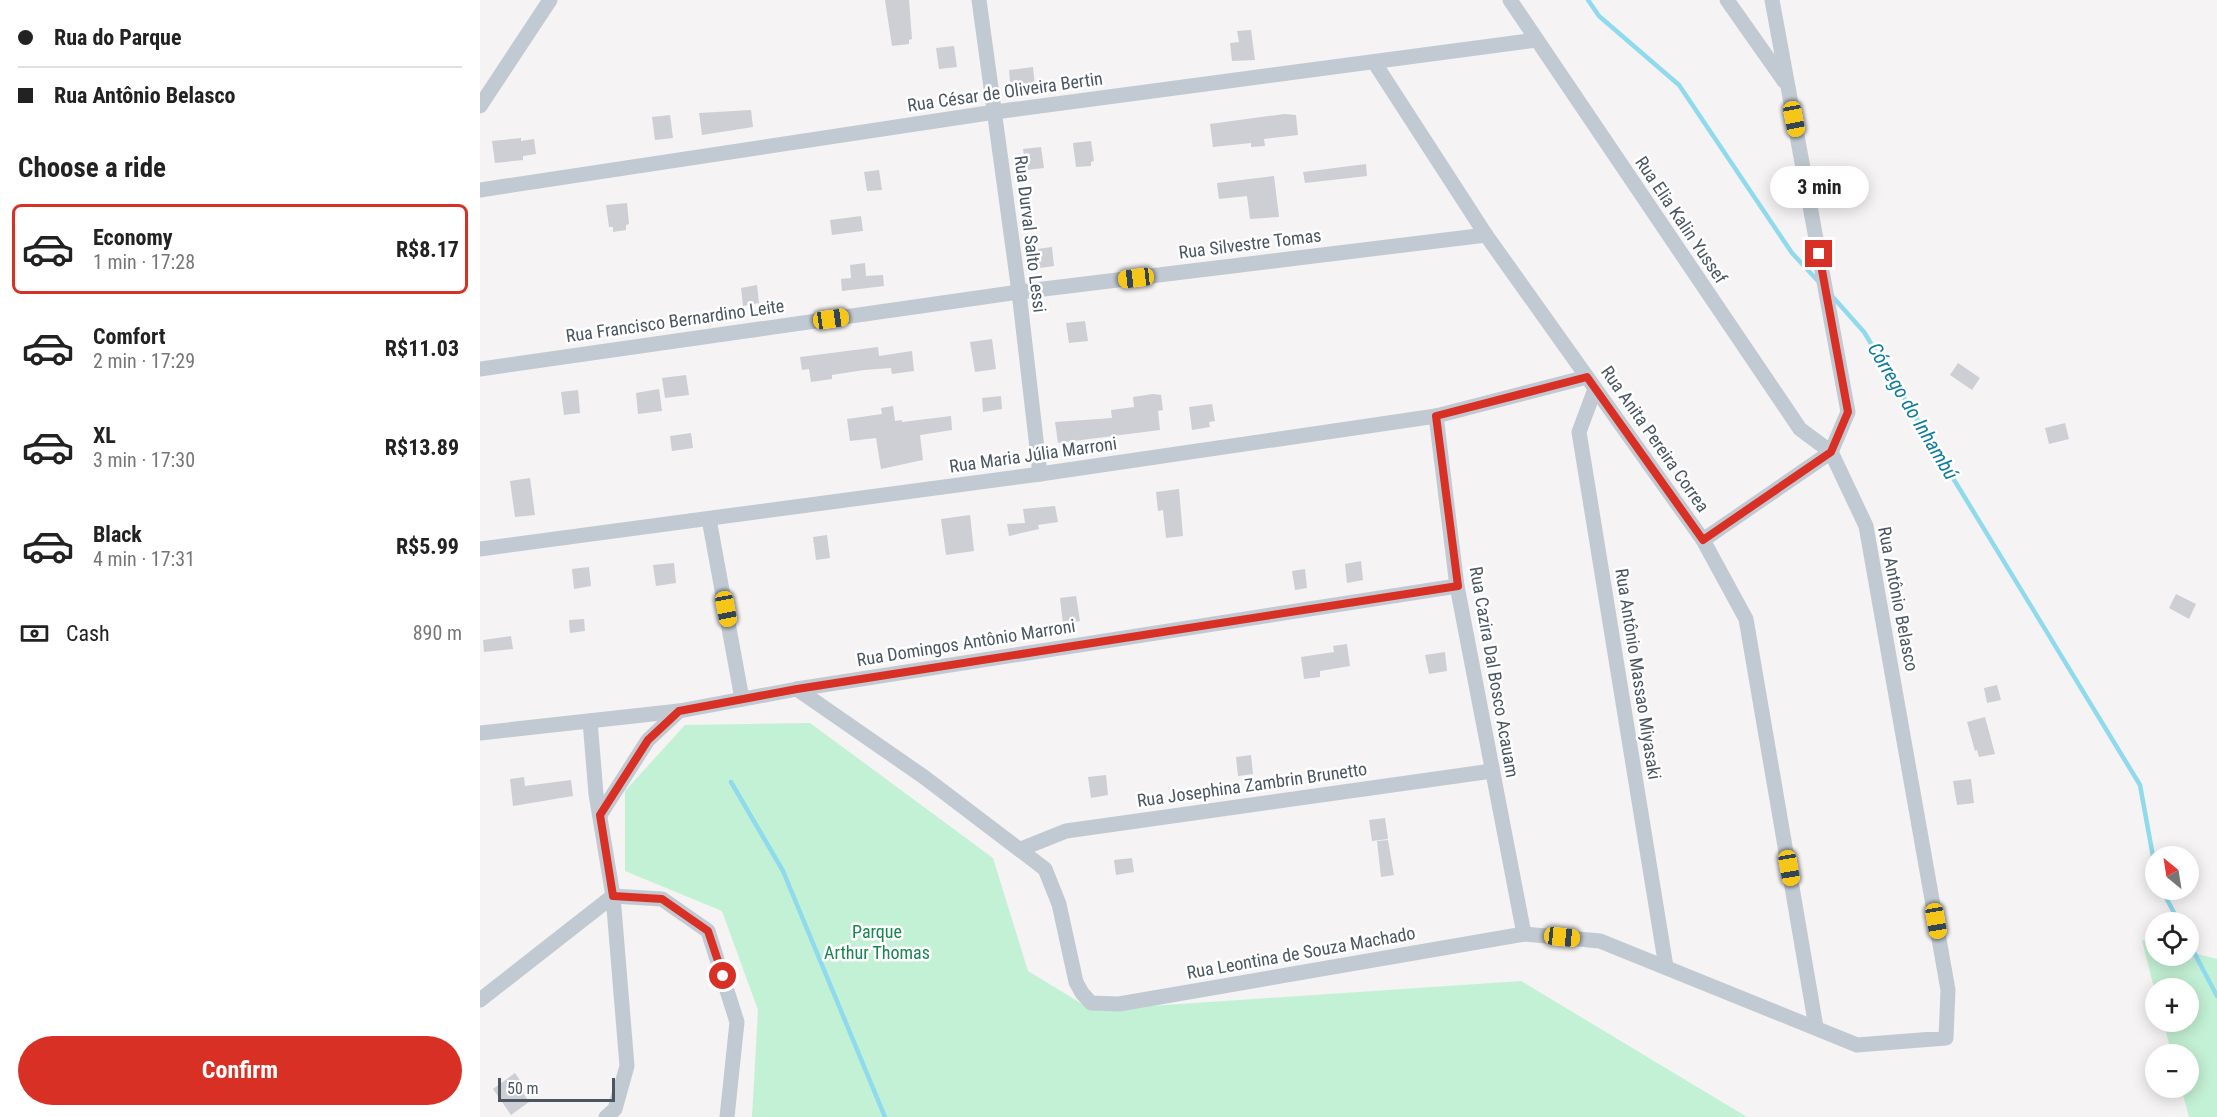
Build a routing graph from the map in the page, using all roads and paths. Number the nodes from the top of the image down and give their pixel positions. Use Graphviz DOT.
graph roads {
  1 [pos="550,0"];
  2 [pos="979,0"];
  3 [pos="1509,0"];
  4 [pos="1727,0"];
  5 [pos="1772,0"];
  6 [pos="1536,40"];
  7 [pos="1374,62"];
  8 [pos="1789,92"];
  9 [pos="480,106"];
  10 [pos="994,112"];
  11 [pos="480,190"];
  12 [pos="1486,235"];
  13 [pos="1018,292"];
  14 [pos="480,369"];
  15 [pos="1591,383"];
  16 [pos="1436,416"];
  17 [pos="1831,452"];
  18 [pos="1040,474"];
  19 [pos="709,519"];
  20 [pos="1703,540"];
  21 [pos="480,549"];
  22 [pos="1458,586"];
  23 [pos="797,689"];
  24 [pos="742,699"];
  25 [pos="679,711"];
  26 [pos="590,721"];
  27 [pos="480,733"];
  28 [pos="1492,771"];
  29 [pos="600,815"];
  30 [pos="1021,849"];
  31 [pos="613,896"];
  32 [pos="1524,934"];
  33 [pos="1666,967"];
  34 [pos="480,1000"];
  35 [pos="1816,1027"];
  36 [pos="1946,1038"];
  37 [pos="606,1117"];
  38 [pos="726,1117"];
  1 -- 9 [label="street"];
  2 -- 10 [label="street, Rua Durval Salto Lessi"];
  3 -- 6 [label="street, Rua Elia Kalin Yussef"];
  4 -- 8 [label="street"];
  5 -- 8 [label="street"];
  6 -- 7 [label="street, Rua César de Oliveira Bertin"];
  6 -- 17 [label="street, Rua Elia Kalin Yussef"];
  7 -- 10 [label="street, Rua César de Oliveira Bertin"];
  7 -- 12 [label="street, Rua Anita Pereira Correa"];
  8 -- 17 [label="street"];
  10 -- 11 [label="street, Rua César de Oliveira Bertin"];
  10 -- 13 [label="street, Rua Durval Salto Lessi"];
  12 -- 13 [label="street, Rua Silvestre Tomas"];
  12 -- 15 [label="street, Rua Anita Pereira Correa"];
  13 -- 14 [label="street, Rua Francisco Bernardino Leite"];
  13 -- 18 [label="street, Rua Durval Salto Lessi"];
  15 -- 16 [label="street, Rua Maria Júlia Marroni"];
  15 -- 20 [label="street, Rua Anita Pereira Correa"];
  15 -- 33 [label="street, Rua Antônio Massao Miyasaki"];
  16 -- 18 [label="street, Rua Maria Júlia Marroni"];
  16 -- 22 [label="street, Rua Cazira Dal Bosco Acauam"];
  17 -- 20 [label="street"];
  17 -- 36 [label="street, Rua Antônio Belasco"];
  18 -- 19 [label="street, Rua Maria Júlia Marroni"];
  19 -- 21 [label="street, Rua Maria Júlia Marroni"];
  19 -- 24 [label="street"];
  20 -- 35 [label="street, Rua Anita Pereira Correa"];
  22 -- 23 [label="street, Rua Domingos Antônio Marroni"];
  22 -- 28 [label="street, Rua Cazira Dal Bosco Acauam"];
  23 -- 24 [label="street, Rua Domingos Antônio Marroni"];
  23 -- 30 [label="street, Rua Leontina de Souza Machado"];
  24 -- 25 [label="street, Rua Domingos Antônio Marroni"];
  25 -- 26 [label="street, Rua Domingos Antônio Marroni"];
  25 -- 29 [label="street"];
  26 -- 27 [label="street, Rua Domingos Antônio Marroni"];
  26 -- 29 [label="street"];
  28 -- 30 [label="street, Rua Josephina Zambrin Brunetto"];
  28 -- 32 [label="street, Rua Cazira Dal Bosco Acauam"];
  29 -- 31 [label="street"];
  30 -- 32 [label="street, Rua Leontina de Souza Machado"];
  31 -- 34 [label="street"];
  31 -- 37 [label="street"];
  31 -- 38 [label="street"];
  32 -- 33 [label="street, Rua Leontina de Souza Machado"];
  33 -- 35 [label="street, Rua Leontina de Souza Machado"];
  35 -- 36 [label="street, Rua Leontina de Souza Machado"];
}
